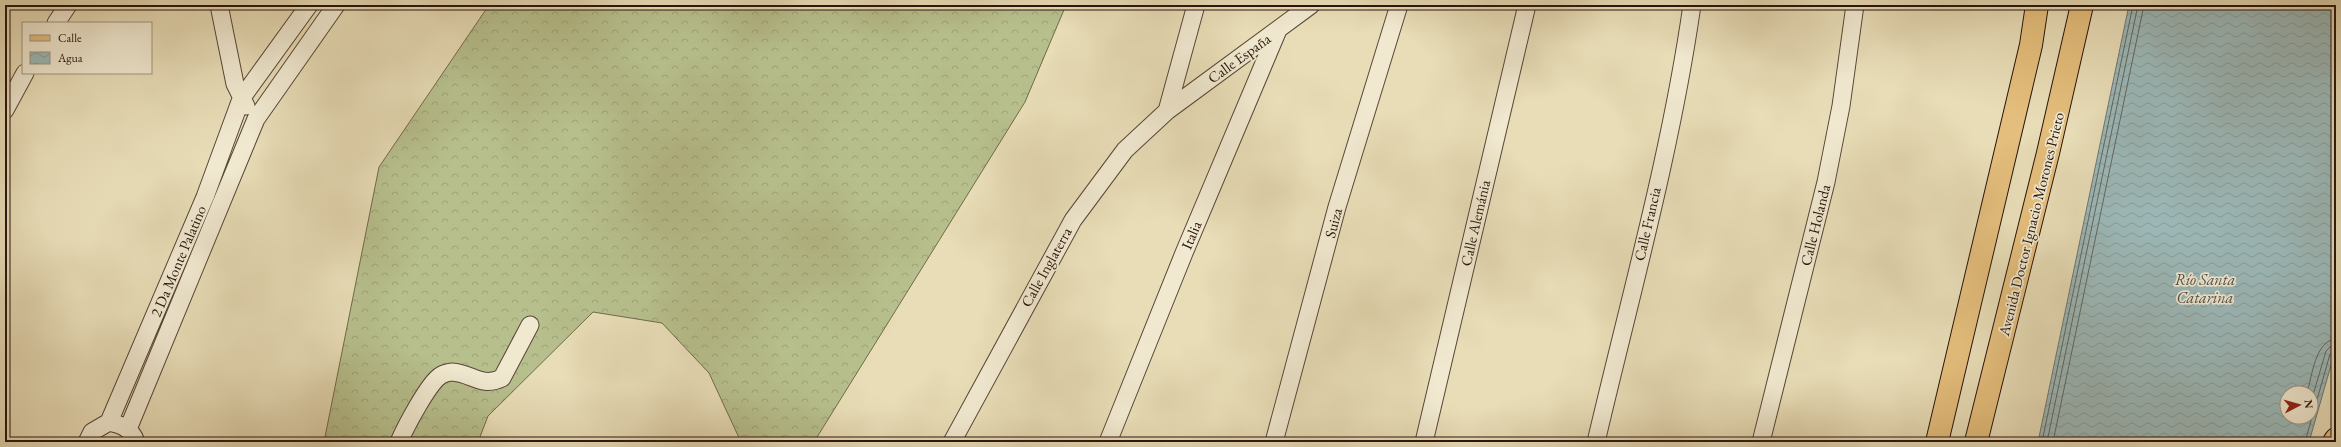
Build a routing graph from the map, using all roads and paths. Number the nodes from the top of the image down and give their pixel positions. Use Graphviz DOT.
graph roads {
  1 [pos="68,5"];
  2 [pos="219,5"];
  3 [pos="309,5"];
  4 [pos="336,5"];
  5 [pos="1196,5"];
  6 [pos="1311,5"];
  7 [pos="1399,5"];
  8 [pos="1527,5"];
  9 [pos="1692,5"];
  10 [pos="1855,5"];
  11 [pos="2037,5"];
  12 [pos="2082,5"];
  13 [pos="57,22"];
  14 [pos="1278,30"];
  15 [pos="24,74"];
  16 [pos="241,99"];
  17 [pos="5,110"];
  18 [pos="1167,111"];
  19 [pos="256,119"];
  20 [pos="530,326"];
  21 [pos="109,422"];
  22 [pos="132,436"];
  23 [pos="2336,439"];
  24 [pos="87,442"];
  25 [pos="399,442"];
  26 [pos="952,442"];
  27 [pos="1108,442"];
  28 [pos="1274,442"];
  29 [pos="1424,442"];
  30 [pos="1596,442"];
  31 [pos="1761,442"];
  32 [pos="1937,442"];
  33 [pos="1976,442"];
  34 [pos="2334,442"];
  1 -- 13 [label="street"];
  2 -- 16 [label="street"];
  3 -- 16 [label="street, 2 Da Monte Palatino"];
  4 -- 19 [label="street, 2 Da Monte Palatino"];
  5 -- 18 [label="street"];
  6 -- 14 [label="street, Calle España"];
  7 -- 28 [label="street, Suiza"];
  8 -- 29 [label="street, Calle Alemánia"];
  9 -- 30 [label="street, Calle Francia"];
  10 -- 31 [label="street, Calle Holanda"];
  11 -- 32 [label="main road"];
  12 -- 33 [label="main road, Avenida Doctor Ignacio Morones Prieto"];
  14 -- 18 [label="street, Calle España"];
  14 -- 27 [label="street, Italia"];
  15 -- 17 [label="street"];
  16 -- 19 [label="street"];
  16 -- 21 [label="street, 2 Da Monte Palatino"];
  18 -- 26 [label="street, Calle Inglaterra"];
  19 -- 22 [label="street, 2 Da Monte Palatino"];
  20 -- 25 [label="street"];
  21 -- 22 [label="street"];
  21 -- 24 [label="street"];
  23 -- 34 [label="main road"];
}
